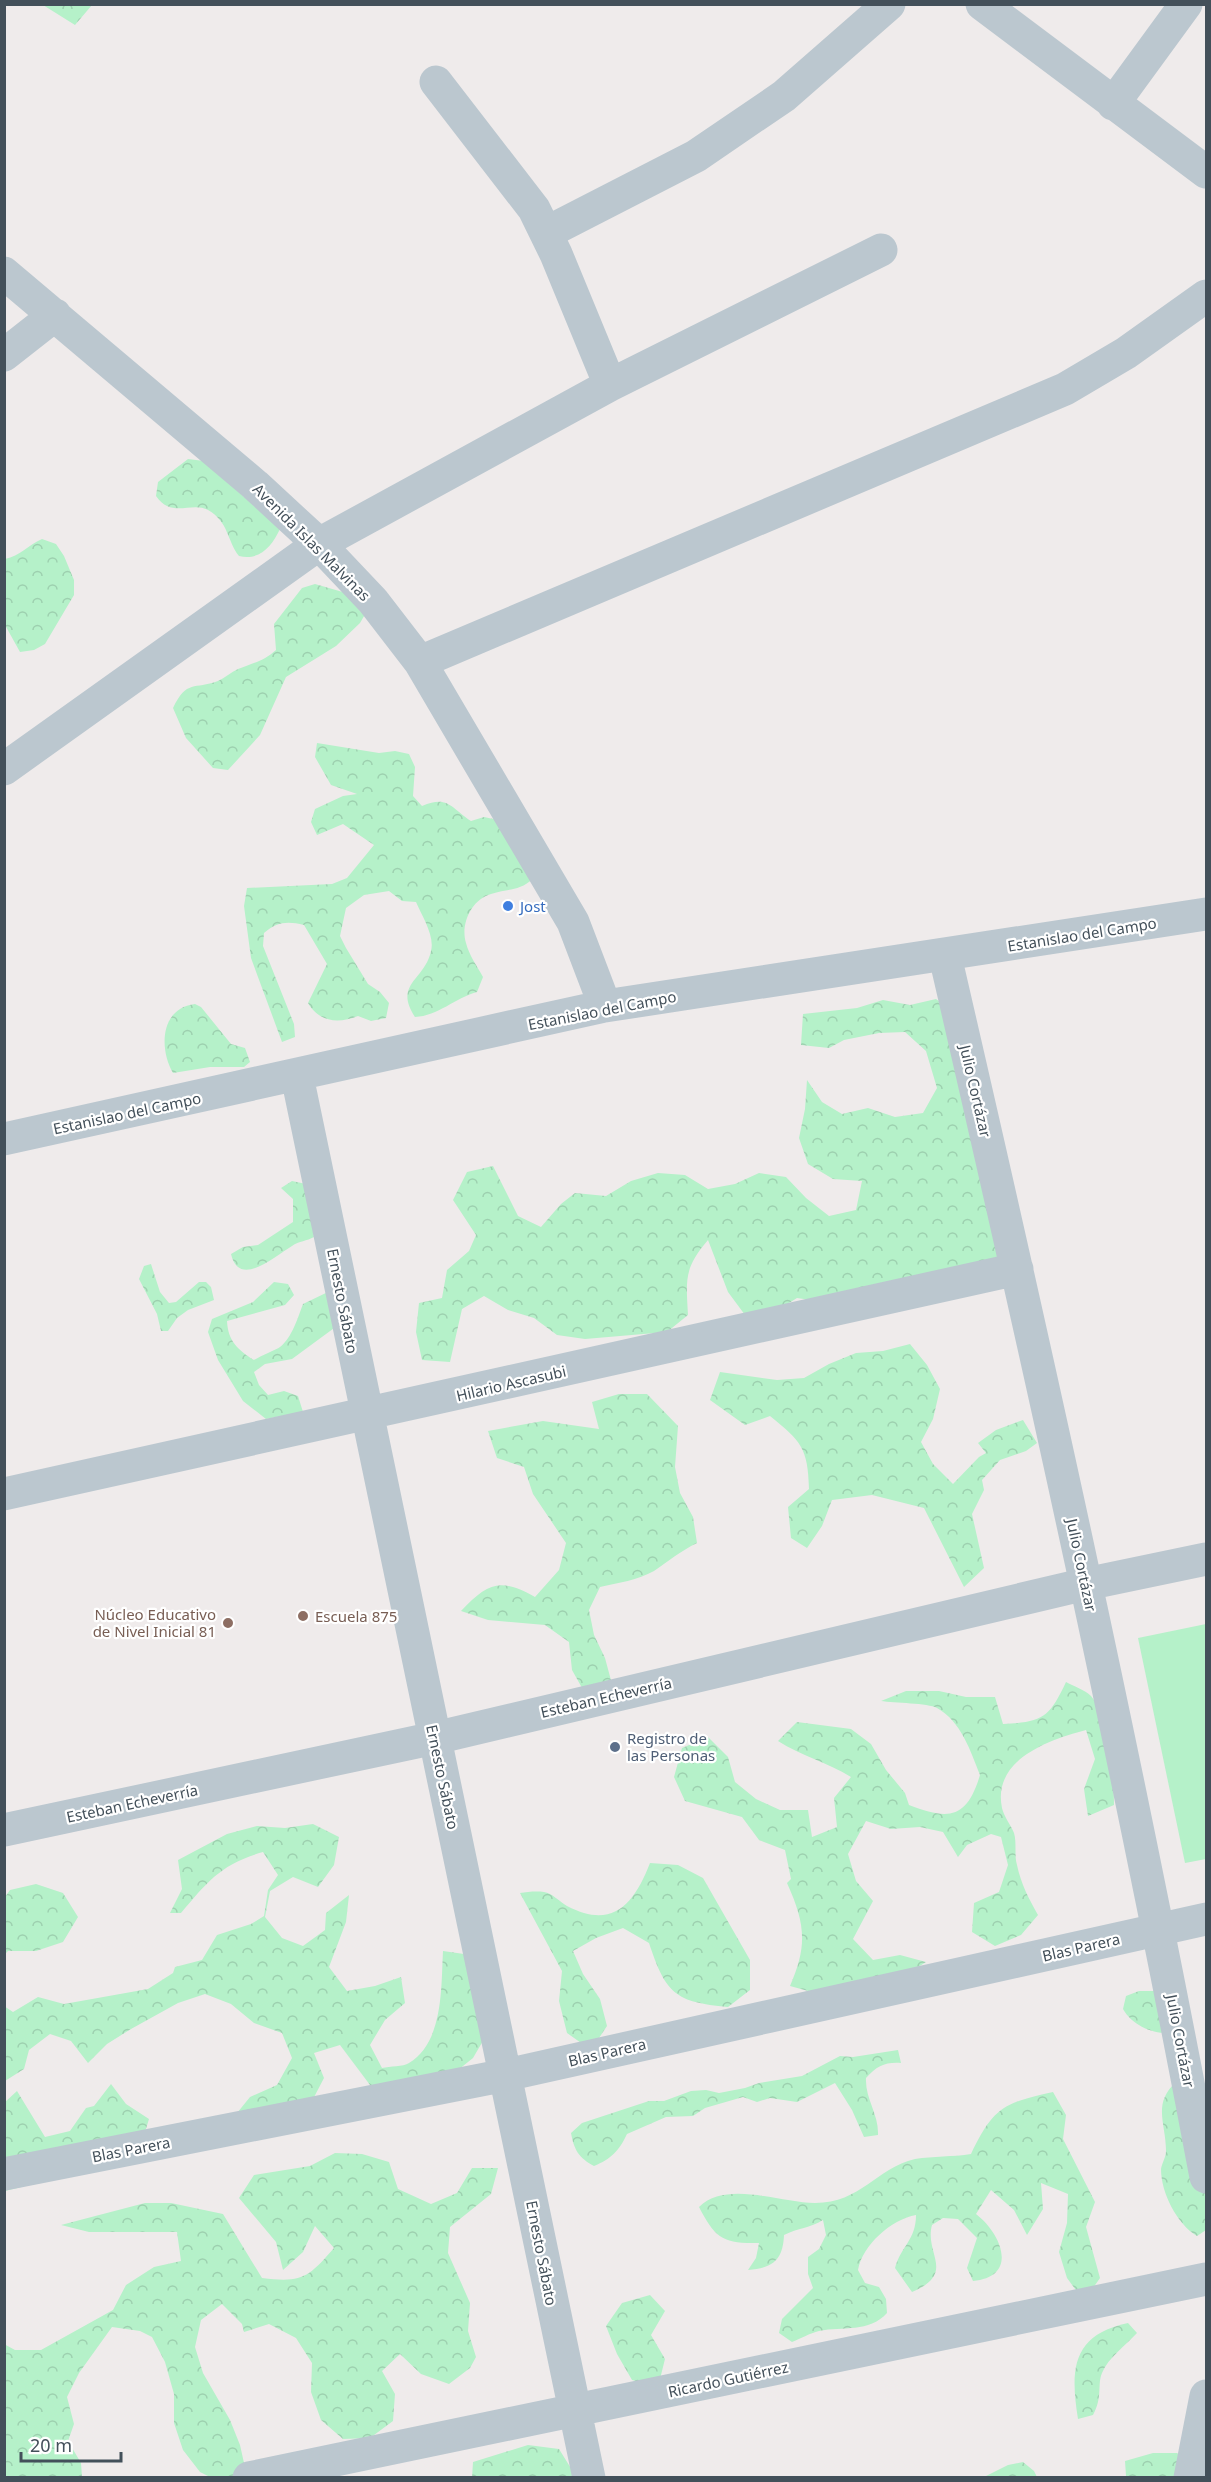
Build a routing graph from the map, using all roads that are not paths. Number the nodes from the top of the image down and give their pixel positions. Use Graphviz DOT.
graph roads {
  1 [pos="890,4"];
  2 [pos="982,4"];
  3 [pos="1186,4"];
  4 [pos="436,82"];
  5 [pos="1113,104"];
  6 [pos="1206,172"];
  7 [pos="546,233"];
  8 [pos="881,250"];
  9 [pos="4,273"];
  10 [pos="1206,296"];
  11 [pos="55,315"];
  12 [pos="4,356"];
  13 [pos="610,385"];
  14 [pos="319,544"];
  15 [pos="420,662"];
  16 [pos="4,769"];
  17 [pos="1206,915"];
  18 [pos="945,956"];
  19 [pos="605,1006"];
  20 [pos="297,1076"];
  21 [pos="4,1139"];
  22 [pos="1017,1269"];
  23 [pos="366,1415"];
  24 [pos="4,1494"];
  25 [pos="1206,1559"];
  26 [pos="1086,1584"];
  27 [pos="435,1738"];
  28 [pos="4,1830"];
  29 [pos="1206,1919"];
  30 [pos="1160,1929"];
  31 [pos="506,2075"];
  32 [pos="4,2174"];
  33 [pos="1206,2178"];
  34 [pos="1206,2279"];
  35 [pos="1206,2396"];
  36 [pos="574,2411"];
  37 [pos="249,2478"];
  38 [pos="589,2478"];
  39 [pos="1190,2478"];
  1 -- 7 [label="street"];
  2 -- 5 [label="street"];
  3 -- 5 [label="street"];
  4 -- 7 [label="street"];
  5 -- 6 [label="street"];
  7 -- 13 [label="street"];
  8 -- 13 [label="street"];
  9 -- 11 [label="street, Avenida Islas Malvinas"];
  10 -- 15 [label="street"];
  11 -- 12 [label="street"];
  11 -- 14 [label="street, Avenida Islas Malvinas"];
  13 -- 14 [label="street"];
  14 -- 15 [label="street, Avenida Islas Malvinas"];
  14 -- 16 [label="street"];
  15 -- 19 [label="street, Avenida Islas Malvinas"];
  17 -- 18 [label="street, Estanislao del Campo"];
  18 -- 19 [label="street, Estanislao del Campo"];
  18 -- 22 [label="street, Julio Cortázar"];
  19 -- 20 [label="street, Estanislao del Campo"];
  20 -- 21 [label="street, Estanislao del Campo"];
  20 -- 23 [label="street, Ernesto Sábato"];
  22 -- 23 [label="street, Hilario Ascasubi"];
  22 -- 26 [label="street, Julio Cortázar"];
  23 -- 24 [label="street, Hilario Ascasubi"];
  23 -- 27 [label="street, Ernesto Sábato"];
  25 -- 26 [label="street, Esteban Echeverría"];
  26 -- 27 [label="street, Esteban Echeverría"];
  26 -- 30 [label="street, Julio Cortázar"];
  27 -- 28 [label="street, Esteban Echeverría"];
  27 -- 31 [label="street, Ernesto Sábato"];
  29 -- 30 [label="street, Blas Parera"];
  30 -- 31 [label="street, Blas Parera"];
  30 -- 33 [label="street, Julio Cortázar"];
  31 -- 32 [label="street, Blas Parera"];
  31 -- 36 [label="street, Ernesto Sábato"];
  34 -- 36 [label="street, Ricardo Gutiérrez"];
  35 -- 39 [label="street"];
  36 -- 37 [label="street, Ricardo Gutiérrez"];
  36 -- 38 [label="street, Ernesto Sábato"];
}
